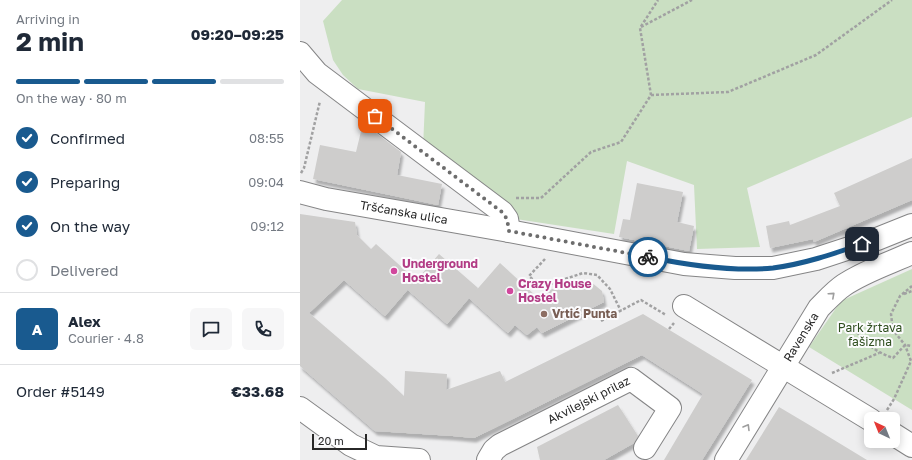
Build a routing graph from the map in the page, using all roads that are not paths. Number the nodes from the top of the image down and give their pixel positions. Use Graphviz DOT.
graph roads {
  1 [pos="300,53"];
  2 [pos="300,192"];
  3 [pos="912,225"];
  4 [pos="509,231"];
  5 [pos="912,253"];
  6 [pos="680,313"];
  7 [pos="784,366"];
  8 [pos="300,408"];
  9 [pos="870,412"];
  10 [pos="900,438"];
  11 [pos="912,446"];
  12 [pos="645,448"];
  13 [pos="419,460"];
  14 [pos="488,460"];
  15 [pos="726,460"];
  1 -- 4 [label="street"];
  2 -- 4 [label="street, Tršćanska ulica"];
  3 -- 4 [label="street, Tršćanska ulica"];
  7 -- 5 [label="street, Ravenska, one-way"];
  6 -- 7 [label="street"];
  7 -- 9 [label="street"];
  15 -- 7 [label="street, Ravenska, one-way"];
  8 -- 13 [label="street"];
  10 -- 11 [label="street"];
  12 -- 14 [label="street, Akvilejski prilaz"];
}
